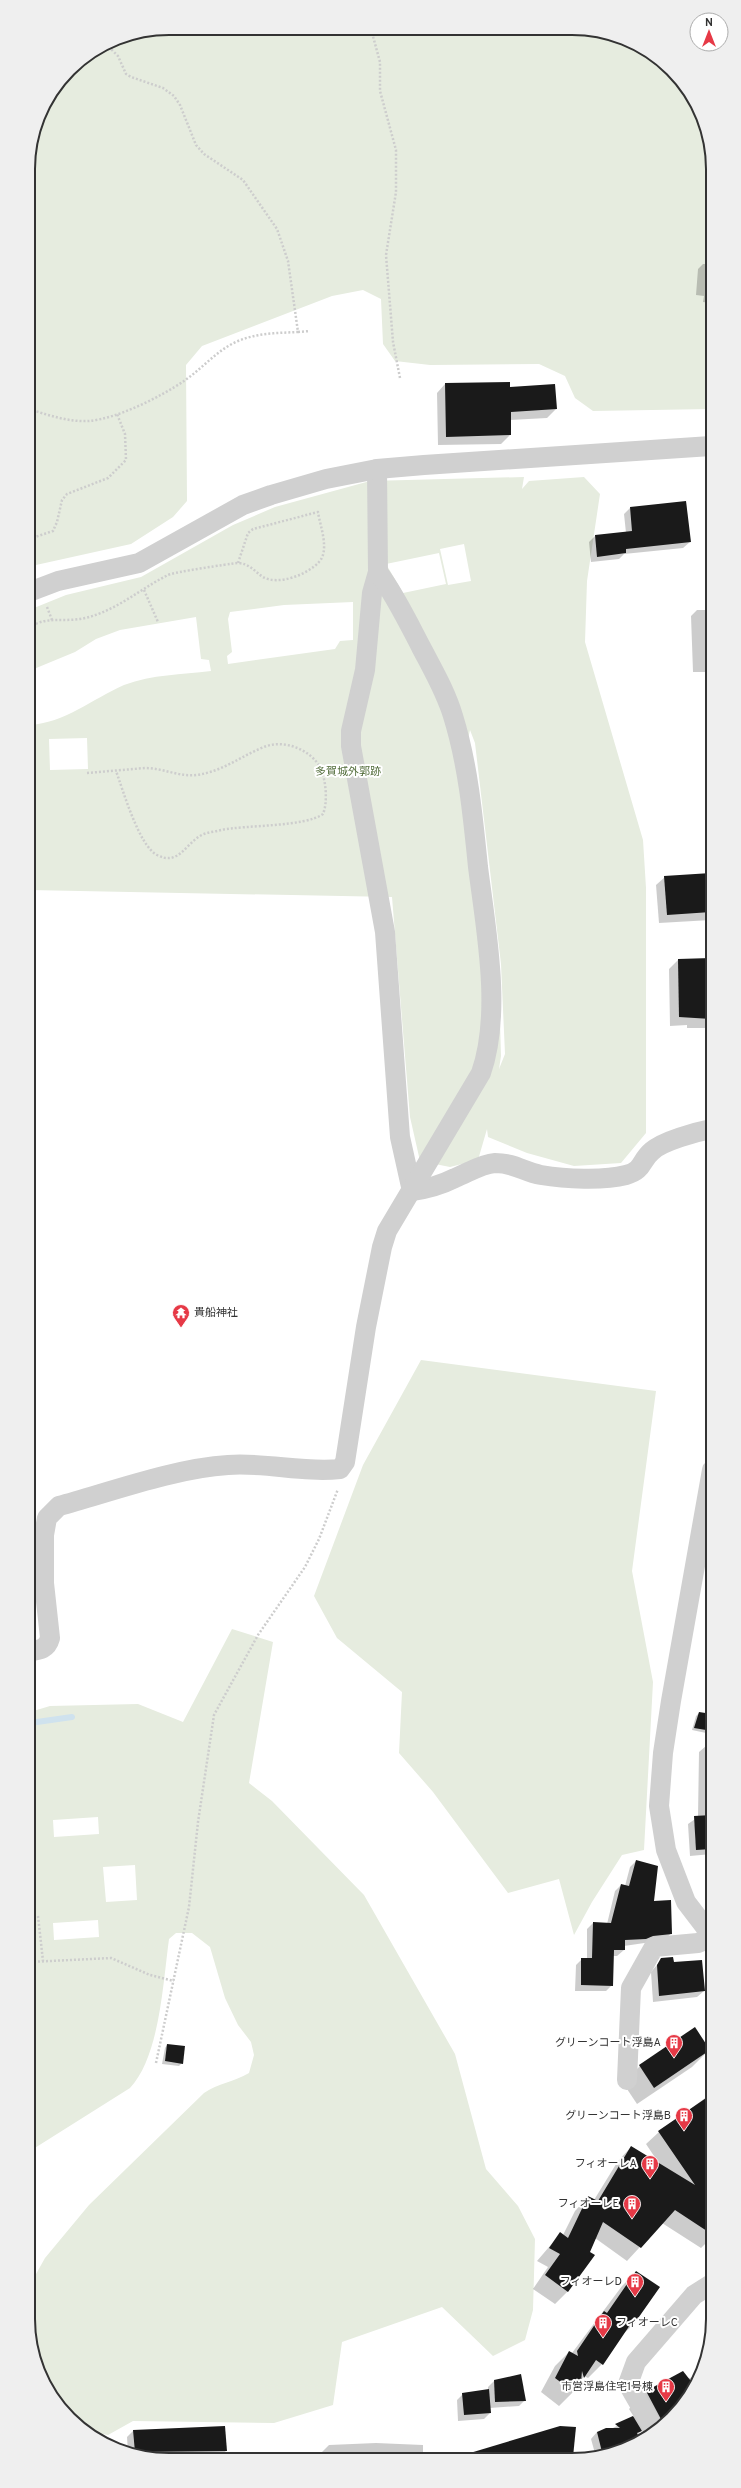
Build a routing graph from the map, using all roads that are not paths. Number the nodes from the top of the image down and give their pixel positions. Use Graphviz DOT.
graph roads {
  1 [pos="706,446"];
  2 [pos="377,469"];
  3 [pos="378,572"];
  4 [pos="36,596"];
  5 [pos="706,1131"];
  6 [pos="412,1191"];
  7 [pos="706,1540"];
  8 [pos="704,1564"];
  9 [pos="35,1650"];
  10 [pos="706,1928"];
  11 [pos="706,1939"];
  12 [pos="627,2080"];
  13 [pos="706,2287"];
  14 [pos="652,2426"];
  1 -- 2 [label="street"];
  2 -- 3 [label="street"];
  2 -- 4 [label="street"];
  3 -- 6 [label="street"];
  3 -- 6 [label="street"];
  5 -- 6 [label="street"];
  6 -- 9 [label="street"];
  7 -- 8 [label="street"];
  8 -- 10 [label="street"];
  11 -- 12 [label="street"];
  13 -- 14 [label="street"];
}
